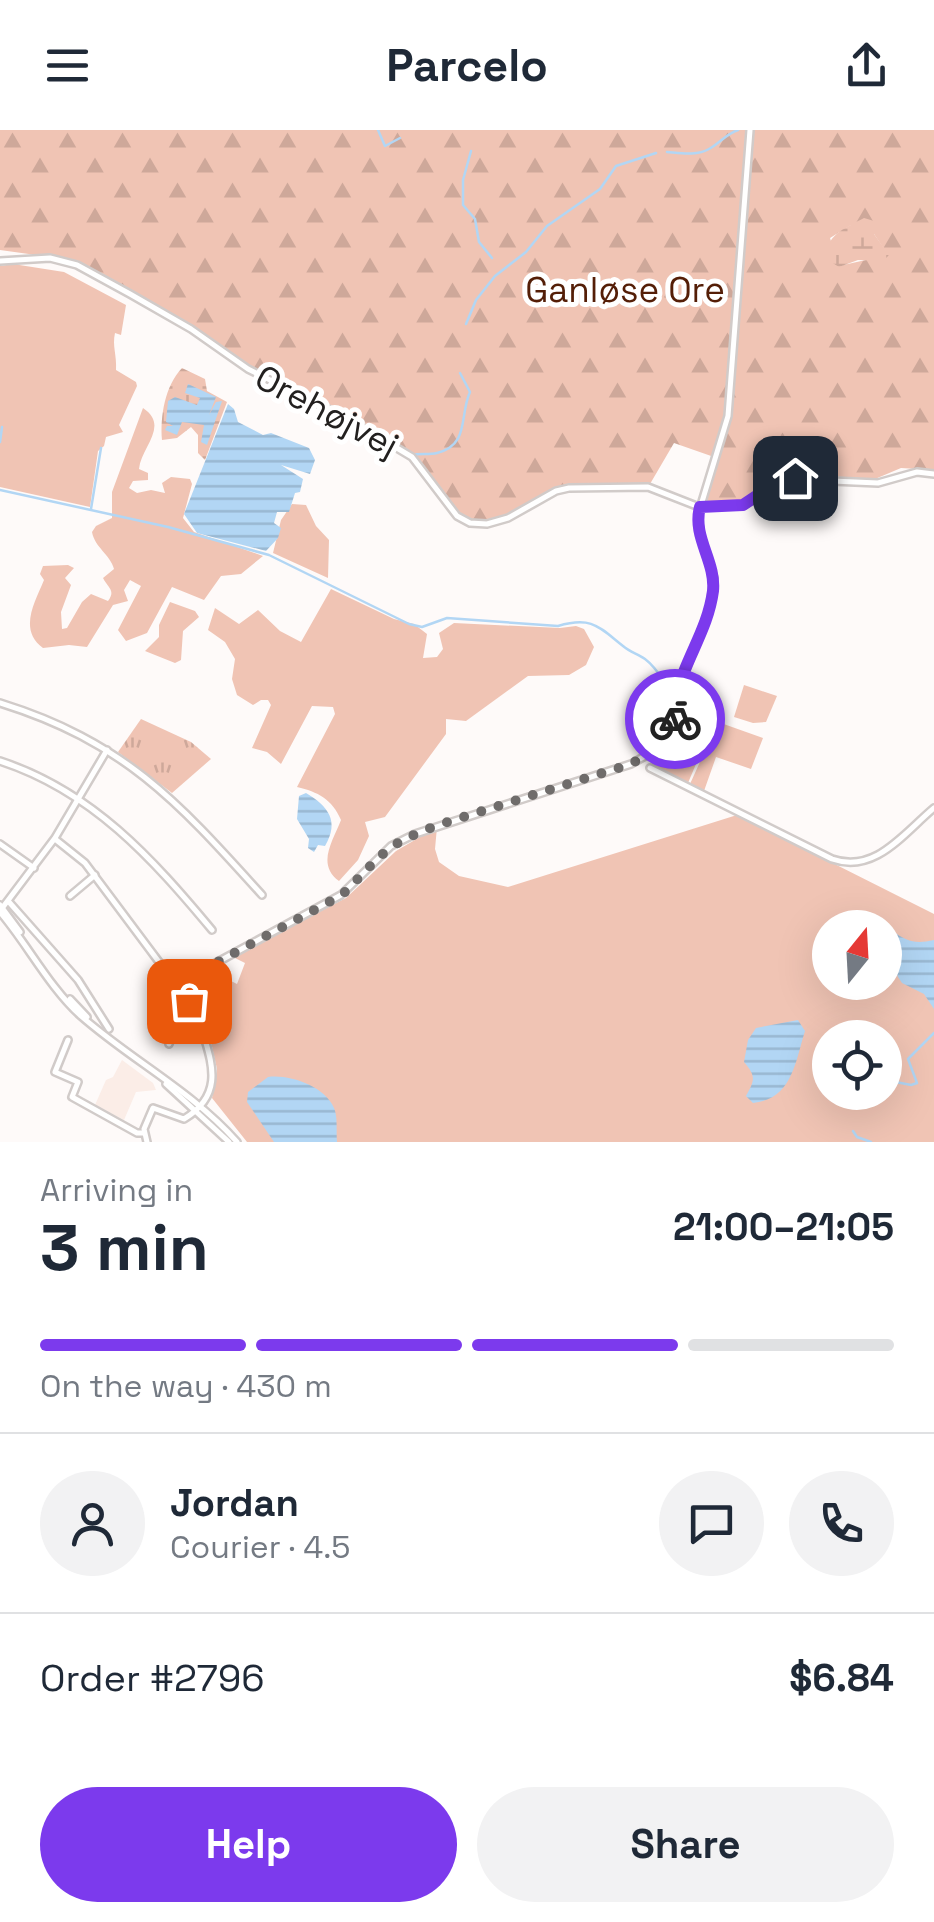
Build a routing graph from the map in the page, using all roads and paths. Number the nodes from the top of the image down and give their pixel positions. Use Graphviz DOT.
graph roads {
  1 [pos="750,130"];
  2 [pos="0,261"];
  3 [pos="934,474"];
  4 [pos="700,507"];
  5 [pos="0,703"];
  6 [pos="106,750"];
  7 [pos="0,760"];
  8 [pos="650,768"];
  9 [pos="80,799"];
  10 [pos="934,808"];
  11 [pos="55,838"];
  12 [pos="0,844"];
  13 [pos="35,869"];
  14 [pos="95,875"];
  15 [pos="262,895"];
  16 [pos="70,896"];
  17 [pos="9,902"];
  18 [pos="1,909"];
  19 [pos="212,930"];
  20 [pos="165,970"];
  21 [pos="196,1000"];
  22 [pos="108,1029"];
  23 [pos="68,1040"];
  24 [pos="169,1044"];
  25 [pos="198,1108"];
  26 [pos="144,1133"];
  27 [pos="146,1142"];
  28 [pos="229,1142"];
  29 [pos="237,1142"];
  1 -- 4 [label="street"];
  2 -- 4 [label="street, Orehøjvej"];
  3 -- 4 [label="street"];
  4 -- 21 [label="street"];
  5 -- 6 [label="street"];
  6 -- 9 [label="street"];
  6 -- 15 [label="street"];
  7 -- 9 [label="street"];
  8 -- 10 [label="street"];
  9 -- 11 [label="street"];
  9 -- 19 [label="street"];
  11 -- 13 [label="street"];
  11 -- 14 [label="street"];
  12 -- 13 [label="street"];
  13 -- 17 [label="street"];
  14 -- 16 [label="street"];
  14 -- 20 [label="street"];
  17 -- 18 [label="street"];
  17 -- 22 [label="street"];
  18 -- 25 [label="street"];
  21 -- 24 [label="street"];
  21 -- 25 [label="street"];
  23 -- 26 [label="street"];
  25 -- 26 [label="street"];
  25 -- 28 [label="street"];
  25 -- 29 [label="street"];
  26 -- 27 [label="street"];
}
